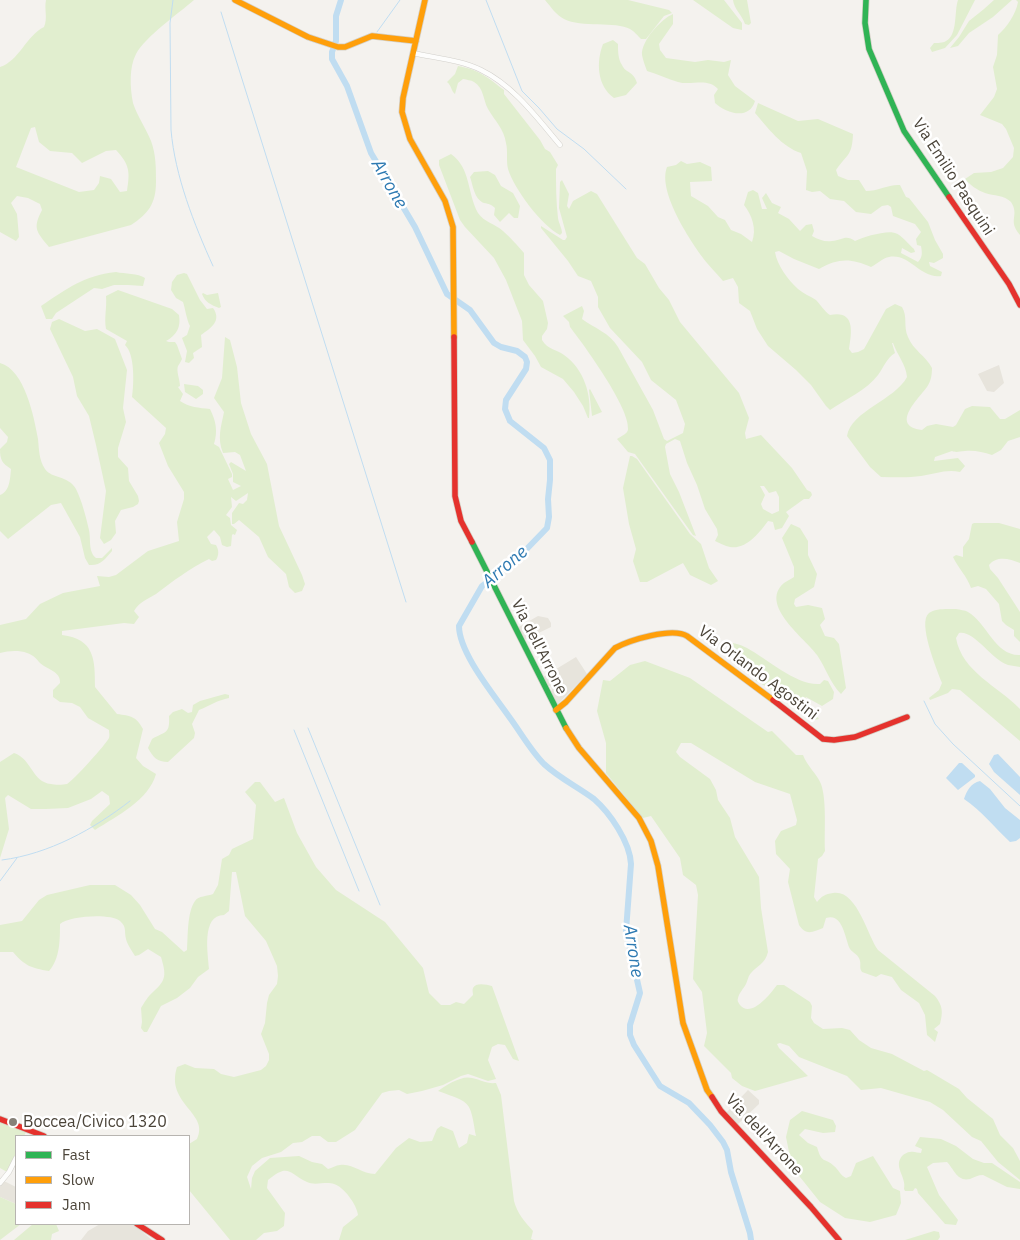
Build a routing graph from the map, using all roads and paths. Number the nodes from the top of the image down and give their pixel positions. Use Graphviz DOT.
graph roads {
  1 [pos="235,0"];
  2 [pos="425,0"];
  3 [pos="866,0"];
  4 [pos="416,41"];
  5 [pos="413,54"];
  6 [pos="560,145"];
  7 [pos="1020,305"];
  8 [pos="556,710"];
  9 [pos="907,716"];
  10 [pos="0,1119"];
  11 [pos="28,1133"];
  12 [pos="15,1160"];
  13 [pos="0,1183"];
  14 [pos="139,1225"];
  15 [pos="162,1240"];
  16 [pos="839,1240"];
  1 -- 4 [label="street"];
  2 -- 4 [label="street, Via dell'Arrone"];
  3 -- 7 [label="street, Via Emilio Pasquini"];
  4 -- 5 [label="street, Via dell'Arrone"];
  5 -- 6 [label="street"];
  5 -- 8 [label="street, Via dell'Arrone"];
  8 -- 9 [label="street, Via Orlando Agostini"];
  8 -- 16 [label="street, Via dell'Arrone"];
  10 -- 11 [label="street"];
  12 -- 13 [label="street"];
  14 -- 15 [label="street"];
}
